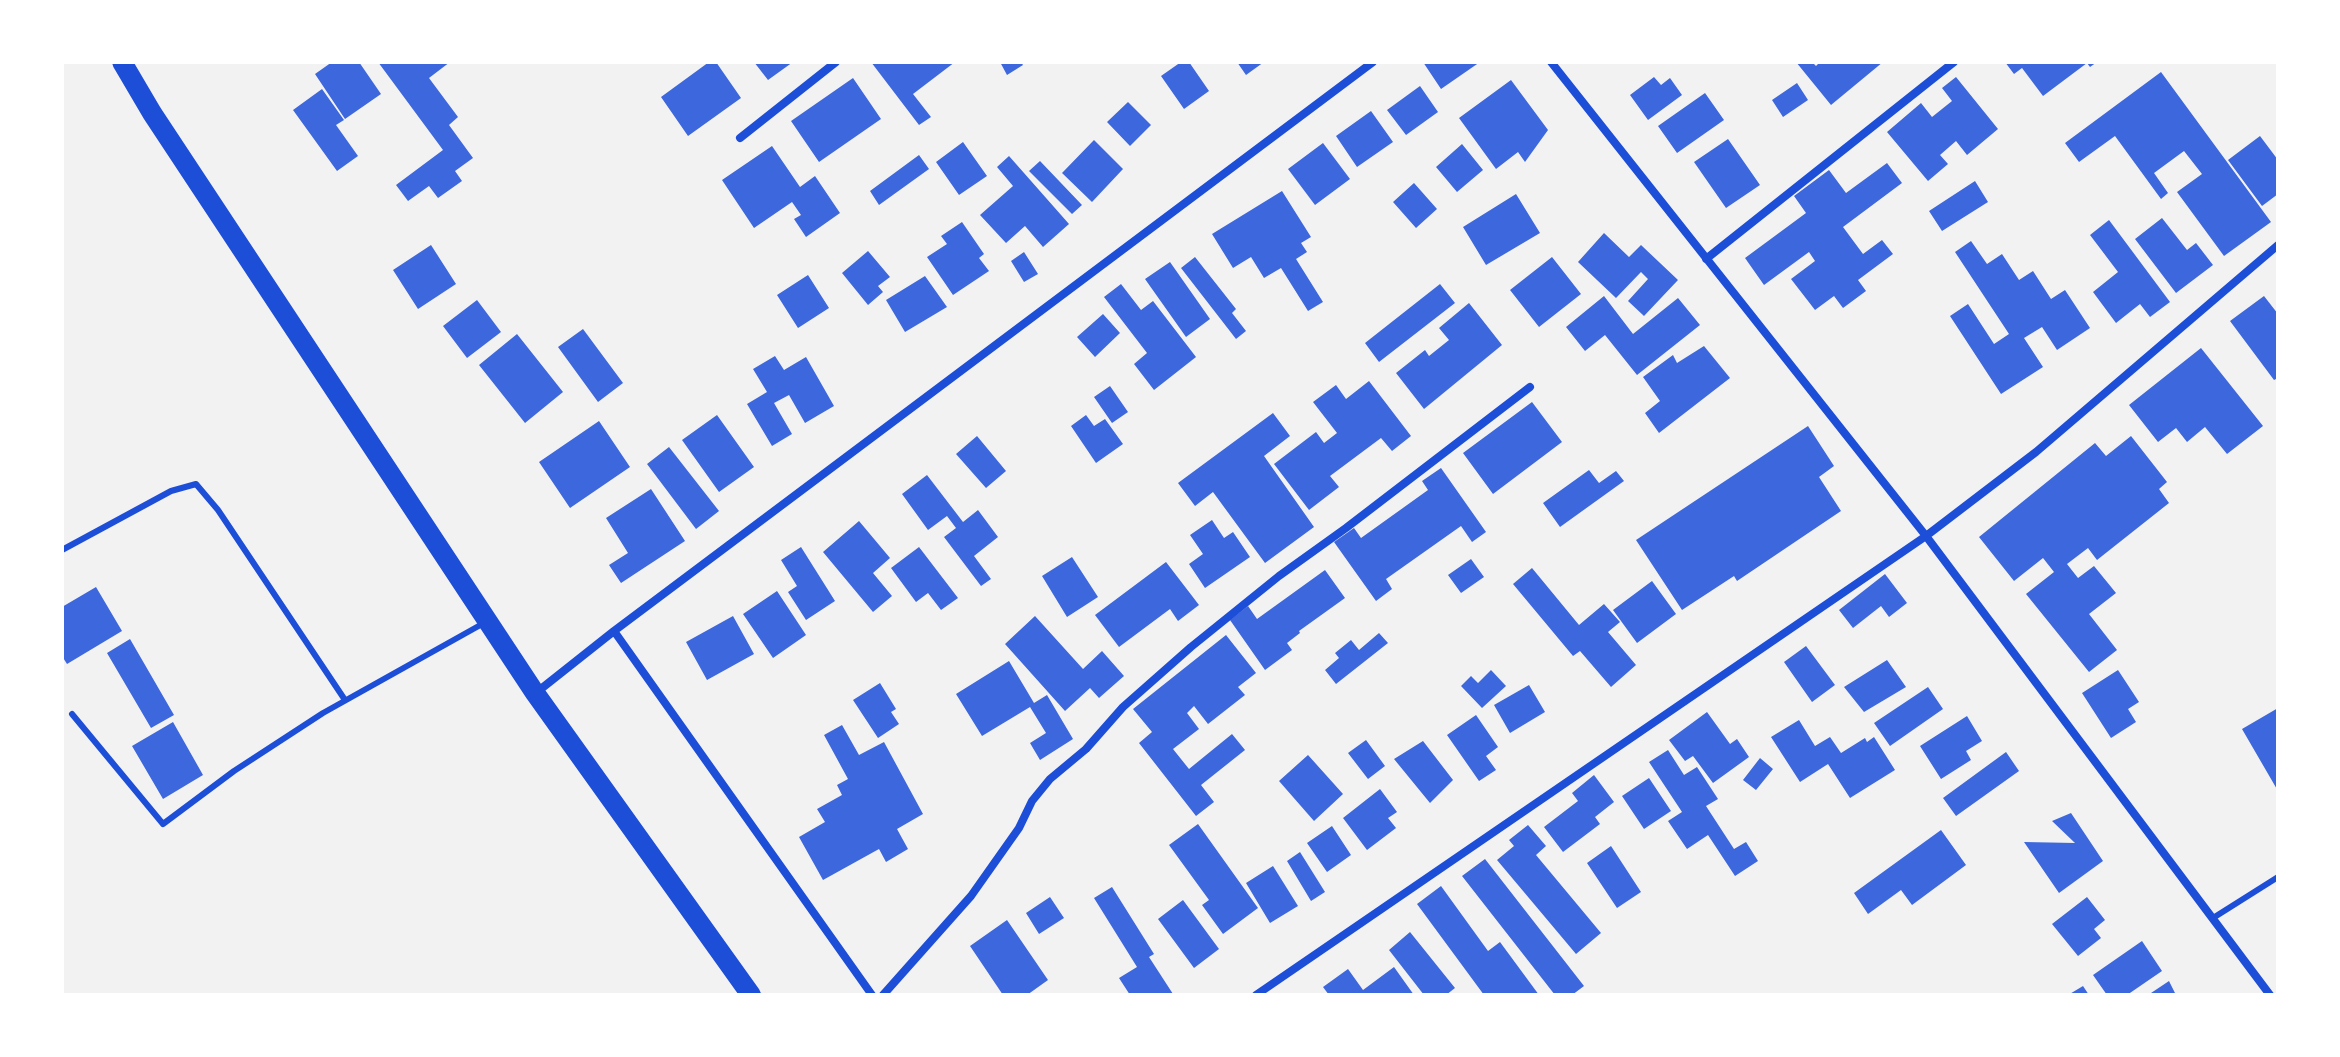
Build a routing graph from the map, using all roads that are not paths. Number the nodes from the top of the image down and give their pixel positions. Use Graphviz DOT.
graph roads {
  1 [pos="122,62"];
  2 [pos="836,62"];
  3 [pos="1373,62"];
  4 [pos="1551,62"];
  5 [pos="1954,62"];
  6 [pos="740,138"];
  7 [pos="2278,245"];
  8 [pos="1706,259"];
  9 [pos="1530,387"];
  10 [pos="1926,536"];
  11 [pos="62,550"];
  12 [pos="487,621"];
  13 [pos="614,631"];
  14 [pos="535,693"];
  15 [pos="345,700"];
  16 [pos="72,714"];
  17 [pos="2278,877"];
  18 [pos="2213,918"];
  19 [pos="751,995"];
  20 [pos="872,995"];
  21 [pos="883,995"];
  22 [pos="1256,995"];
  23 [pos="2270,995"];
  1 -- 12 [label="main road"];
  2 -- 6 [label="street"];
  3 -- 13 [label="street"];
  4 -- 8 [label="street"];
  5 -- 8 [label="street"];
  7 -- 10 [label="street"];
  8 -- 10 [label="street"];
  9 -- 21 [label="street"];
  10 -- 18 [label="street"];
  10 -- 22 [label="street"];
  11 -- 15 [label="lane"];
  12 -- 14 [label="main road"];
  12 -- 15 [label="lane"];
  13 -- 14 [label="street"];
  13 -- 20 [label="street"];
  14 -- 19 [label="main road"];
  15 -- 16 [label="lane"];
  17 -- 18 [label="lane"];
  18 -- 23 [label="street"];
}
